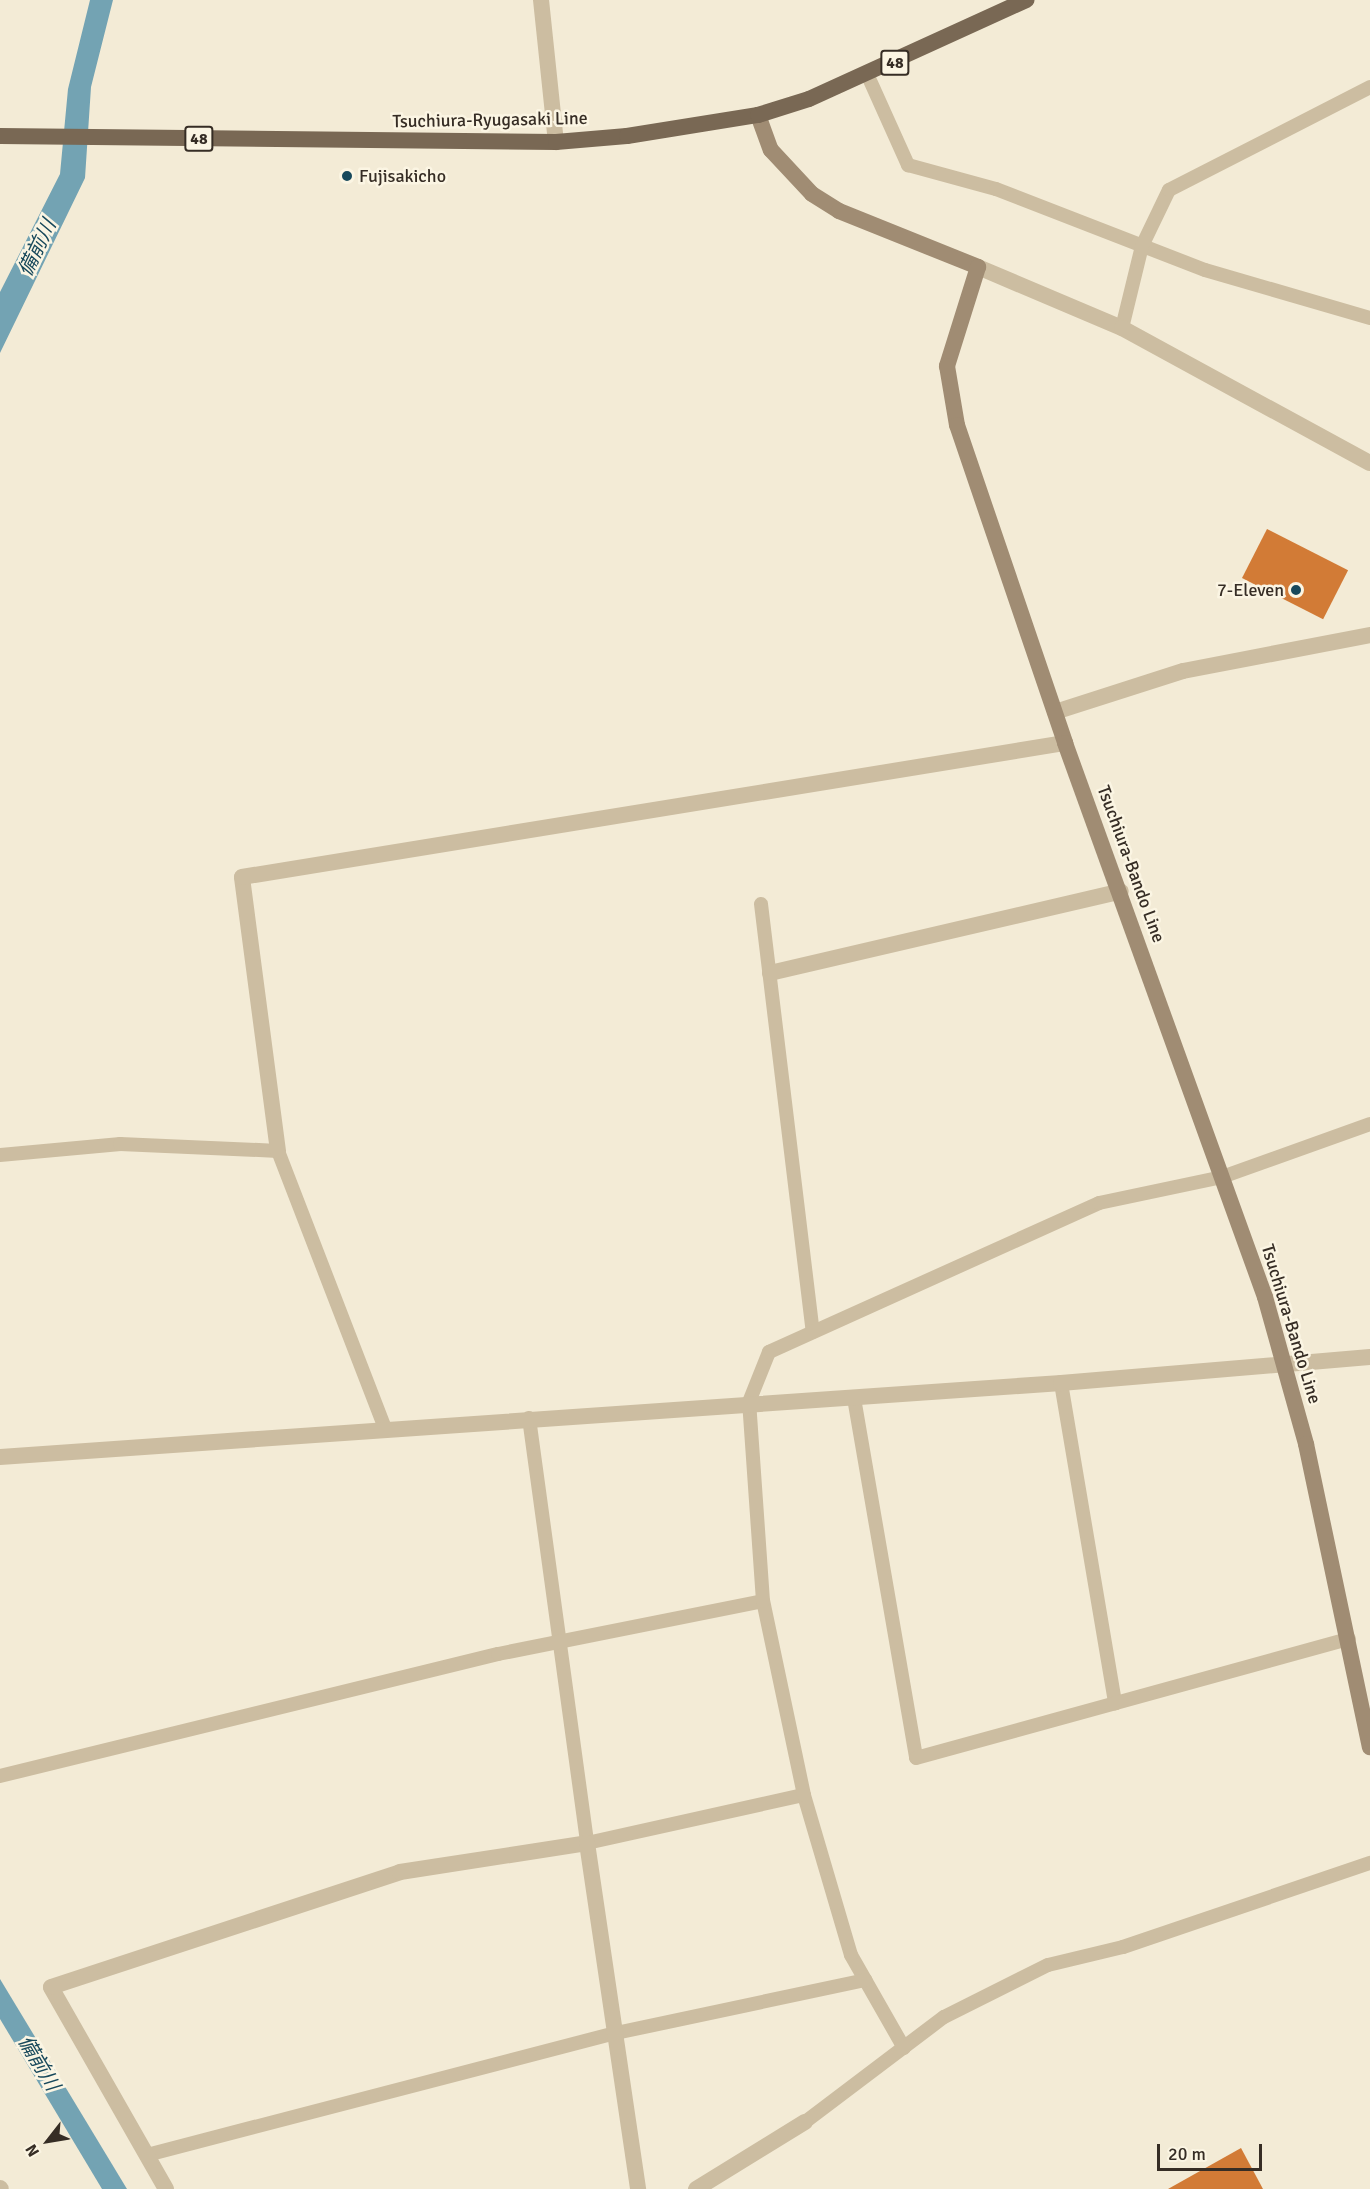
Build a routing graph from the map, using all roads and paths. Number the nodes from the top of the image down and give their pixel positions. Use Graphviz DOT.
graph roads {
  1 [pos="541,0"];
  2 [pos="1026,0"];
  3 [pos="1005,5"];
  4 [pos="868,76"];
  5 [pos="1370,87"];
  6 [pos="758,115"];
  7 [pos="0,136"];
  8 [pos="556,142"];
  9 [pos="1142,246"];
  10 [pos="978,267"];
  11 [pos="1370,318"];
  12 [pos="1122,328"];
  13 [pos="1370,463"];
  14 [pos="1370,635"];
  15 [pos="1055,712"];
  16 [pos="1065,743"];
  17 [pos="1121,891"];
  18 [pos="761,904"];
  19 [pos="770,973"];
  20 [pos="1370,1124"];
  21 [pos="278,1151"];
  22 [pos="0,1155"];
  23 [pos="1222,1177"];
  24 [pos="813,1332"];
  25 [pos="1370,1357"];
  26 [pos="1285,1363"];
  27 [pos="1061,1383"];
  28 [pos="854,1398"];
  29 [pos="748,1402"];
  30 [pos="529,1418"];
  31 [pos="385,1429"];
  32 [pos="0,1457"];
  33 [pos="763,1601"];
  34 [pos="1349,1639"];
  35 [pos="560,1642"];
  36 [pos="1115,1703"];
  37 [pos="1370,1747"];
  38 [pos="0,1776"];
  39 [pos="804,1796"];
  40 [pos="587,1843"];
  41 [pos="1370,1863"];
  42 [pos="865,1980"];
  43 [pos="616,2033"];
  44 [pos="904,2048"];
  45 [pos="805,2122"];
  46 [pos="147,2155"];
  47 [pos="166,2189"];
  48 [pos="639,2189"];
  49 [pos="696,2189"];
  1 -- 8 [label="street"];
  2 -- 3 [label="main road, Tsuchiura-Ryugasaki Line / 48"];
  3 -- 4 [label="main road, Tsuchiura-Ryugasaki Line / 48"];
  4 -- 6 [label="main road, Tsuchiura-Ryugasaki Line / 48"];
  4 -- 9 [label="lane"];
  5 -- 9 [label="lane"];
  6 -- 8 [label="main road, Tsuchiura-Ryugasaki Line / 48"];
  6 -- 10 [label="main road"];
  7 -- 8 [label="main road, Tsuchiura-Ryugasaki Line / 48"];
  9 -- 11 [label="lane"];
  9 -- 12 [label="lane"];
  10 -- 12 [label="street"];
  10 -- 15 [label="main road, Tsuchiura-Bando Line"];
  12 -- 13 [label="street"];
  14 -- 15 [label="street"];
  15 -- 16 [label="main road, Tsuchiura-Bando Line"];
  16 -- 17 [label="main road, Tsuchiura-Bando Line"];
  16 -- 21 [label="street"];
  17 -- 19 [label="street"];
  17 -- 23 [label="main road, Tsuchiura-Bando Line"];
  18 -- 19 [label="lane"];
  19 -- 24 [label="lane"];
  20 -- 23 [label="lane"];
  21 -- 22 [label="lane"];
  21 -- 31 [label="lane"];
  23 -- 24 [label="lane"];
  23 -- 26 [label="main road, Tsuchiura-Bando Line"];
  24 -- 29 [label="lane"];
  25 -- 26 [label="street"];
  26 -- 27 [label="street"];
  26 -- 34 [label="main road, Tsuchiura-Bando Line"];
  27 -- 28 [label="street"];
  27 -- 36 [label="lane"];
  28 -- 29 [label="street"];
  28 -- 36 [label="lane"];
  29 -- 30 [label="street"];
  29 -- 33 [label="lane"];
  30 -- 31 [label="street"];
  30 -- 35 [label="lane"];
  31 -- 32 [label="street"];
  33 -- 35 [label="lane"];
  33 -- 39 [label="lane"];
  34 -- 36 [label="lane"];
  34 -- 37 [label="main road, Tsuchiura-Bando Line"];
  35 -- 38 [label="lane"];
  35 -- 40 [label="lane"];
  39 -- 40 [label="lane"];
  39 -- 42 [label="lane"];
  40 -- 43 [label="street"];
  40 -- 46 [label="street"];
  41 -- 44 [label="lane"];
  42 -- 43 [label="lane"];
  42 -- 44 [label="lane"];
  43 -- 46 [label="lane"];
  43 -- 48 [label="street"];
  44 -- 45 [label="lane"];
  45 -- 49 [label="street"];
  46 -- 47 [label="street"];
}
